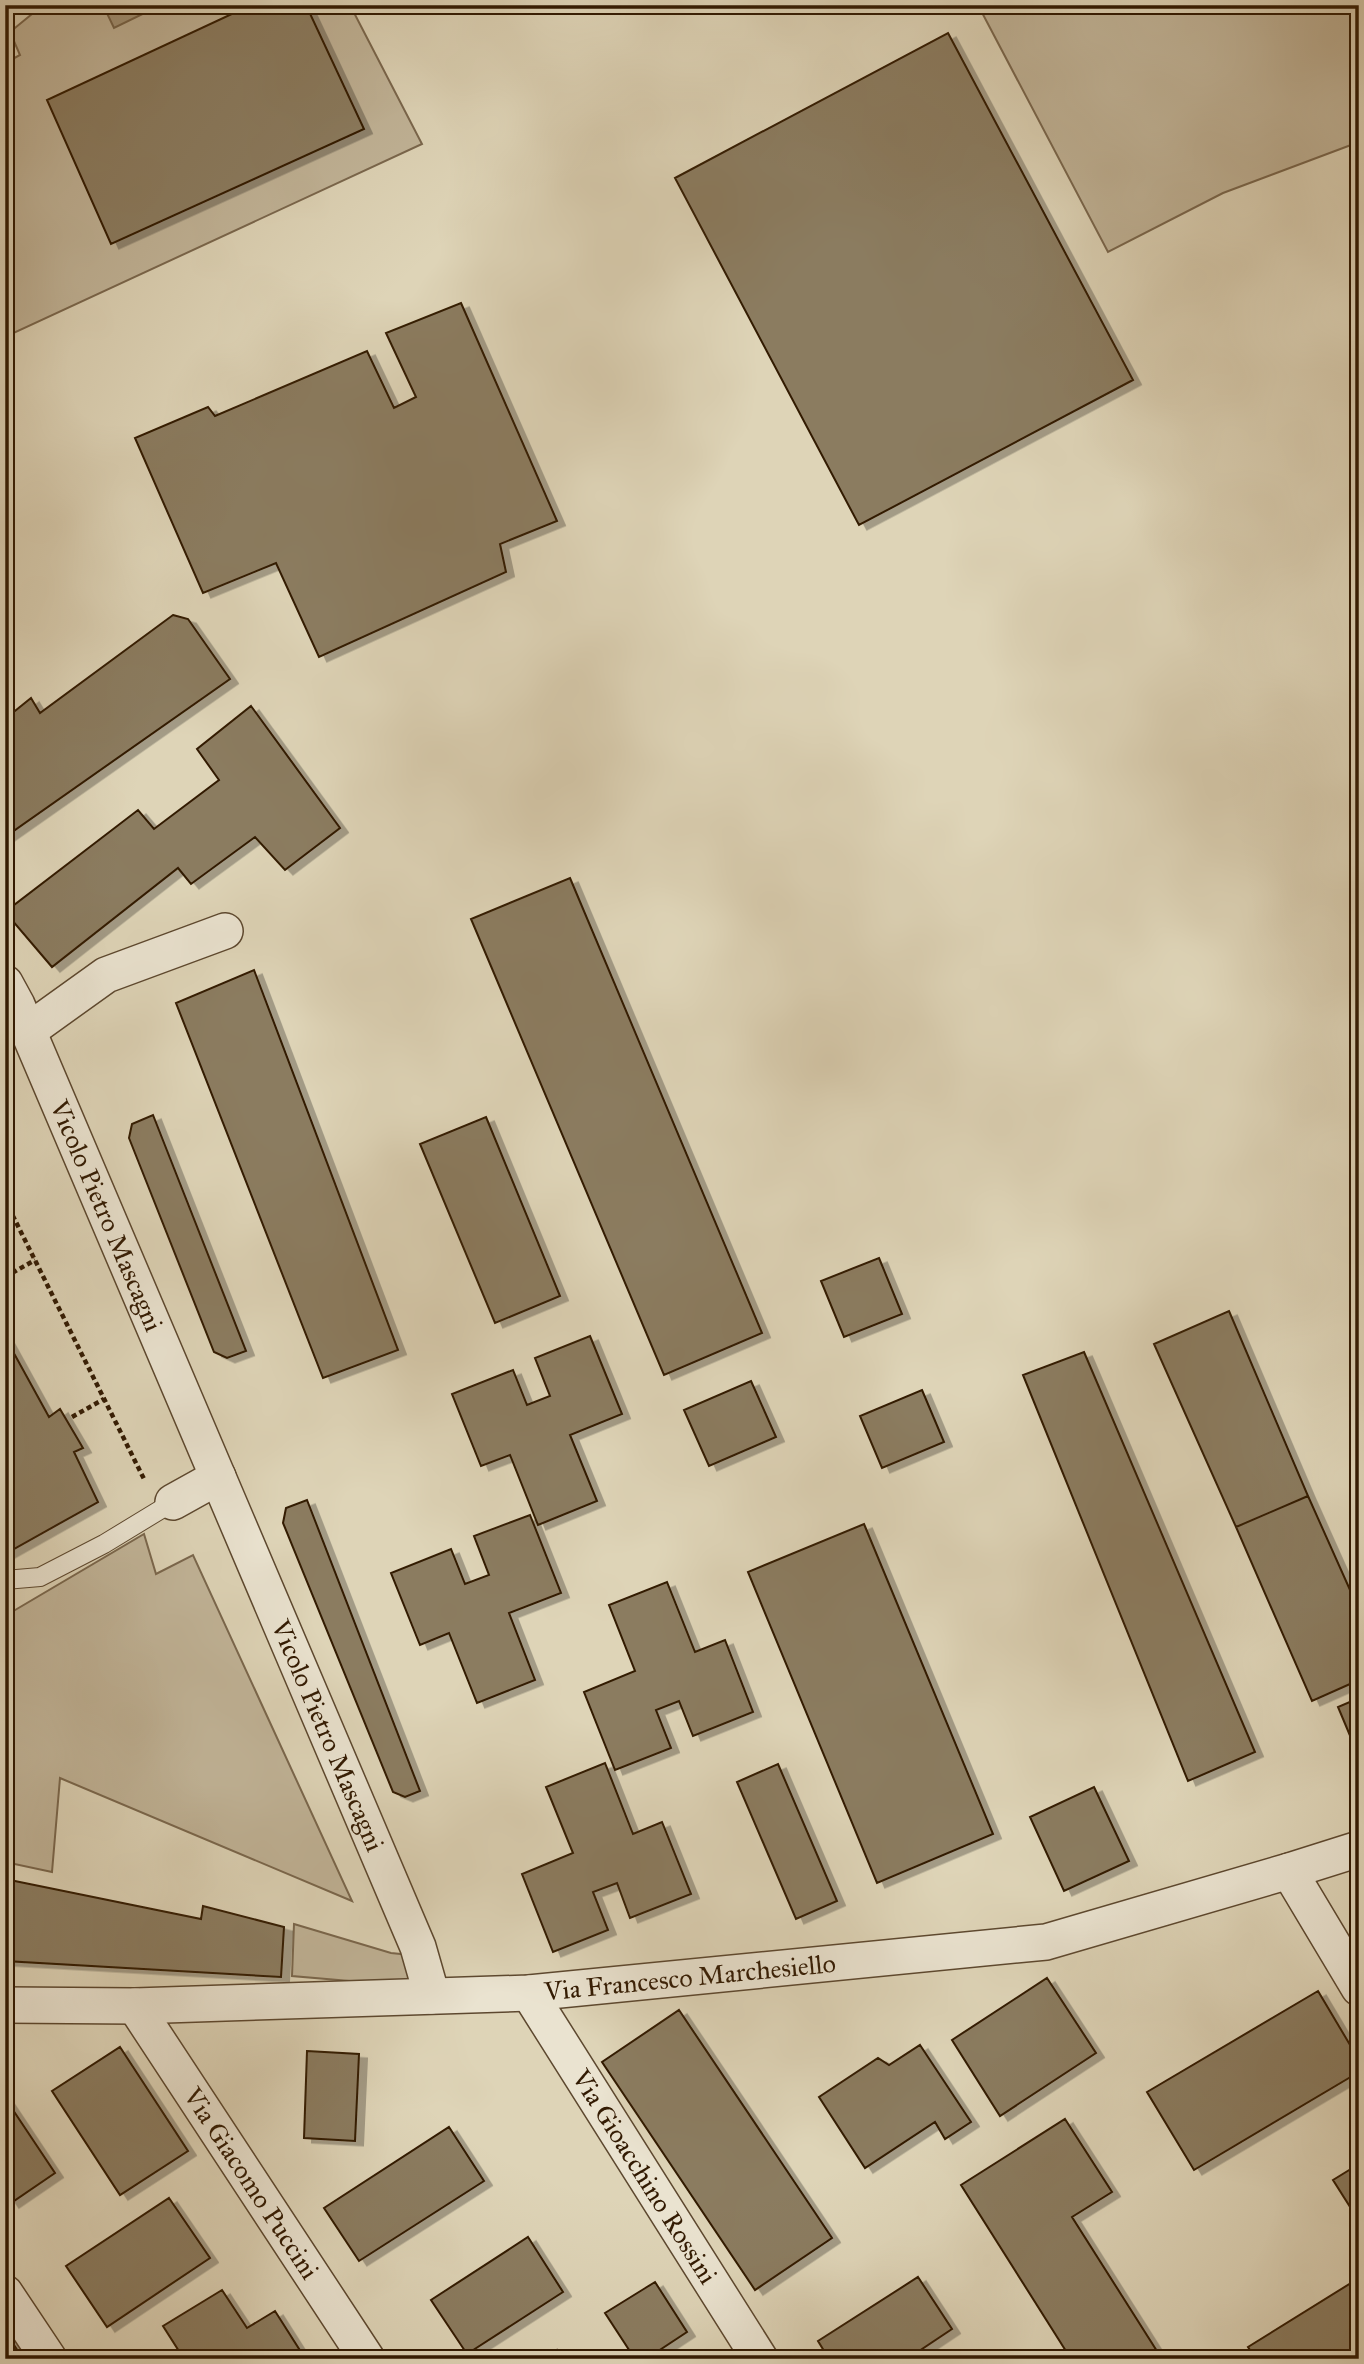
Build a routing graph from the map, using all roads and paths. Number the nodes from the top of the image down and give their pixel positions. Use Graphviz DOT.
graph roads {
  1 [pos="225,931"];
  2 [pos="5,983"];
  3 [pos="28,1031"];
  4 [pos="5,1200"];
  5 [pos="35,1260"];
  6 [pos="5,1277"];
  7 [pos="104,1399"];
  8 [pos="72,1417"];
  9 [pos="218,1477"];
  10 [pos="166,1506"];
  11 [pos="5,1580"];
  12 [pos="1359,1849"];
  13 [pos="1289,1871"];
  14 [pos="1359,1988"];
  15 [pos="529,1993"];
  16 [pos="432,1996"];
  17 [pos="5,2005"];
  18 [pos="135,2006"];
  19 [pos="5,2293"];
  20 [pos="49,2359"];
  21 [pos="367,2359"];
  22 [pos="760,2359"];
  1 -- 3 [label="street"];
  2 -- 3 [label="street, Vicolo Pietro Mascagni"];
  3 -- 9 [label="street, Vicolo Pietro Mascagni"];
  4 -- 5 [label="path"];
  5 -- 6 [label="path"];
  5 -- 7 [label="path"];
  7 -- 8 [label="path"];
  7 -- 10 [label="path"];
  9 -- 10 [label="street"];
  9 -- 16 [label="street, Vicolo Pietro Mascagni"];
  10 -- 11 [label="lane"];
  12 -- 13 [label="street, Via Francesco Marchesiello"];
  13 -- 14 [label="street"];
  13 -- 15 [label="street, Via Francesco Marchesiello"];
  15 -- 16 [label="street, Via Francesco Marchesiello"];
  15 -- 22 [label="street, Via Gioacchino Rossini"];
  16 -- 18 [label="street, Via Francesco Marchesiello"];
  17 -- 18 [label="street, Via Francesco Marchesiello"];
  18 -- 21 [label="street, Via Giacomo Puccini"];
  19 -- 20 [label="street"];
}
